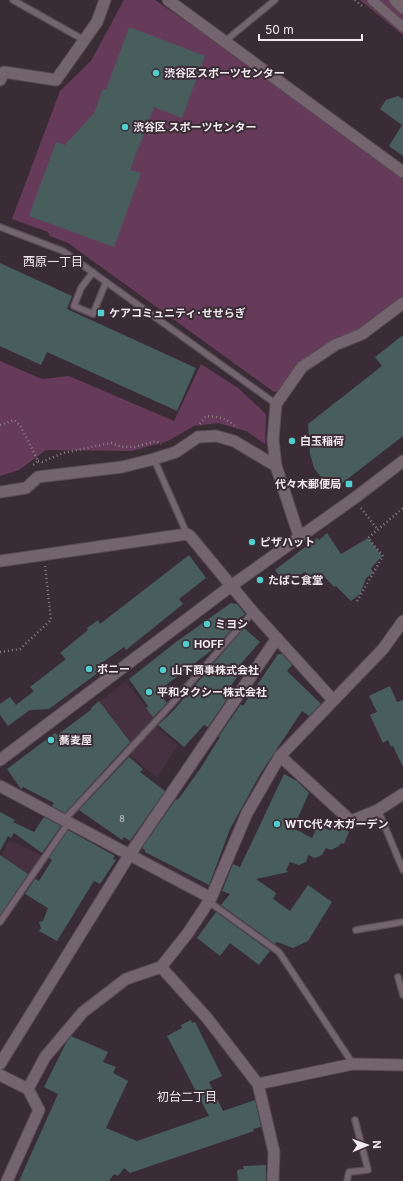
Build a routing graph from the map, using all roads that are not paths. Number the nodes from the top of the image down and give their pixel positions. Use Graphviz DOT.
graph roads {
  1 [pos="13,0"];
  2 [pos="105,0"];
  3 [pos="168,0"];
  4 [pos="275,0"];
  5 [pos="372,0"];
  6 [pos="395,0"];
  7 [pos="403,8"];
  8 [pos="403,27"];
  9 [pos="85,40"];
  10 [pos="224,42"];
  11 [pos="0,80"];
  12 [pos="403,172"];
  13 [pos="0,227"];
  14 [pos="93,272"];
  15 [pos="106,282"];
  16 [pos="403,303"];
  17 [pos="276,404"];
  18 [pos="154,459"];
  19 [pos="403,461"];
  20 [pos="276,466"];
  21 [pos="0,492"];
  22 [pos="187,534"];
  23 [pos="299,536"];
  24 [pos="0,561"];
  25 [pos="231,586"];
  26 [pos="253,612"];
  27 [pos="403,621"];
  28 [pos="277,638"];
  29 [pos="333,700"];
  30 [pos="280,756"];
  31 [pos="0,760"];
  32 [pos="0,786"];
  33 [pos="403,794"];
  34 [pos="378,810"];
  35 [pos="67,820"];
  36 [pos="130,854"];
  37 [pos="403,870"];
  38 [pos="211,898"];
  39 [pos="0,922"];
  40 [pos="403,922"];
  41 [pos="356,930"];
  42 [pos="161,967"];
  43 [pos="398,977"];
  44 [pos="403,995"];
  45 [pos="0,1064"];
  46 [pos="353,1064"];
  47 [pos="403,1065"];
  48 [pos="0,1075"];
  49 [pos="258,1084"];
  50 [pos="28,1089"];
  51 [pos="354,1120"];
  52 [pos="7,1181"];
  53 [pos="274,1181"];
  54 [pos="346,1181"];
  1 -- 9 [label="lane"];
  2 -- 9 [label="street"];
  3 -- 10 [label="street"];
  4 -- 10 [label="lane"];
  5 -- 8 [label="street"];
  6 -- 7 [label="street"];
  9 -- 11 [label="street"];
  10 -- 12 [label="street"];
  13 -- 14 [label="lane"];
  14 -- 15 [label="lane"];
  14 -- 15 [label="lane"];
  15 -- 17 [label="lane"];
  16 -- 17 [label="street"];
  17 -- 20 [label="street"];
  18 -- 20 [label="street"];
  18 -- 21 [label="street"];
  18 -- 22 [label="lane"];
  19 -- 23 [label="street"];
  20 -- 23 [label="street"];
  22 -- 24 [label="street"];
  22 -- 25 [label="street"];
  23 -- 25 [label="street"];
  25 -- 26 [label="street"];
  25 -- 31 [label="street"];
  26 -- 28 [label="street"];
  26 -- 35 [label="lane"];
  27 -- 29 [label="street"];
  28 -- 29 [label="street"];
  28 -- 36 [label="street"];
  29 -- 30 [label="street"];
  30 -- 34 [label="street"];
  30 -- 38 [label="street"];
  32 -- 35 [label="street"];
  33 -- 34 [label="street"];
  34 -- 37 [label="lane"];
  35 -- 36 [label="street"];
  35 -- 39 [label="lane"];
  36 -- 38 [label="street"];
  36 -- 45 [label="street"];
  38 -- 42 [label="street"];
  38 -- 46 [label="lane"];
  40 -- 41 [label="lane"];
  42 -- 49 [label="street"];
  42 -- 50 [label="street"];
  43 -- 44 [label="lane"];
  46 -- 47 [label="street"];
  46 -- 49 [label="street"];
  48 -- 50 [label="street"];
  49 -- 53 [label="street"];
  50 -- 52 [label="street"];
  51 -- 54 [label="lane"];
}
